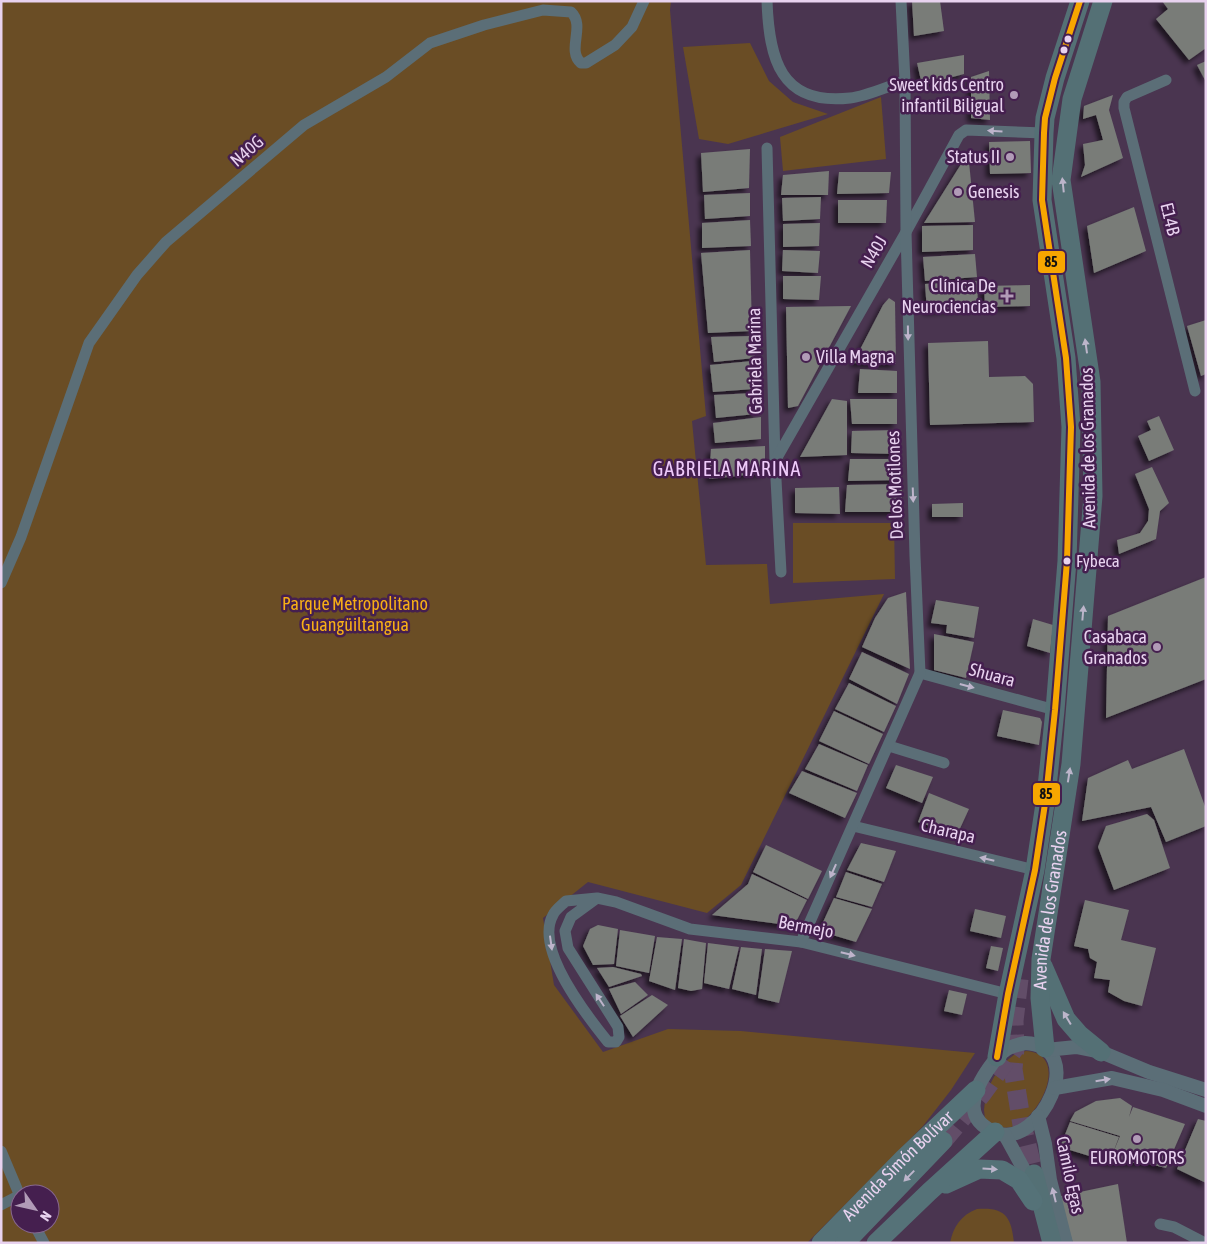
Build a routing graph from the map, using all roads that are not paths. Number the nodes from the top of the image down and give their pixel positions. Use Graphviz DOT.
graph roads {
  1 [pos="644,1"];
  2 [pos="766,1"];
  3 [pos="901,1"];
  4 [pos="1070,1"];
  5 [pos="1080,1"];
  6 [pos="1103,1"];
  7 [pos="1166,80"];
  8 [pos="905,81"];
  9 [pos="1045,126"];
  10 [pos="767,148"];
  11 [pos="906,232"];
  12 [pos="1195,391"];
  13 [pos="775,462"];
  14 [pos="781,572"];
  15 [pos="1,583"];
  16 [pos="920,673"];
  17 [pos="1055,710"];
  18 [pos="888,746"];
  19 [pos="944,763"];
  20 [pos="853,826"];
  21 [pos="1035,870"];
  22 [pos="1030,894"];
  23 [pos="597,898"];
  24 [pos="801,942"];
  25 [pos="1041,960"];
  26 [pos="1021,965"];
  27 [pos="1008,994"];
  28 [pos="1046,1049"];
  29 [pos="1101,1052"];
  30 [pos="997,1057"];
  31 [pos="1055,1088"];
  32 [pos="976,1090"];
  33 [pos="1206,1090"];
  34 [pos="1206,1106"];
  35 [pos="1038,1116"];
  36 [pos="1000,1133"];
  37 [pos="943,1142"];
  38 [pos="1,1151"];
  39 [pos="1034,1174"];
  40 [pos="15,1184"];
  41 [pos="929,1192"];
  42 [pos="1033,1201"];
  43 [pos="1160,1224"];
  44 [pos="821,1243"];
  45 [pos="845,1243"];
  46 [pos="876,1243"];
  47 [pos="1044,1243"];
  48 [pos="1052,1243"];
  49 [pos="1066,1243"];
  50 [pos="1205,1243"];
  1 -- 15 [label="street, N40G"];
  2 -- 8 [label="street"];
  3 -- 8 [label="street, De los Motilones"];
  4 -- 9 [label="main road"];
  5 -- 9 [label="main road, Avenida de los Granados"];
  25 -- 6 [label="main road, Avenida de los Granados, one-way"];
  7 -- 12 [label="street, E14B"];
  8 -- 11 [label="street, De los Motilones"];
  9 -- 11 [label="street, N40J, one-way"];
  9 -- 17 [label="main road, Avenida de los Granados"];
  10 -- 13 [label="street, Gabriela Marina"];
  11 -- 13 [label="street, N40J"];
  11 -- 16 [label="street, De los Motilones, one-way"];
  13 -- 14 [label="street, Gabriela Marina"];
  16 -- 17 [label="street, Shuara, one-way"];
  16 -- 18 [label="street, De los Motilones"];
  17 -- 21 [label="main road, Avenida de los Granados"];
  18 -- 19 [label="street"];
  18 -- 20 [label="street, De los Motilones"];
  21 -- 20 [label="street, Charapa, one-way"];
  20 -- 24 [label="street, De los Motilones, one-way"];
  21 -- 22 [label="main road, Avenida de los Granados"];
  22 -- 26 [label="main road"];
  22 -- 27 [label="main road, Avenida de los Granados"];
  23 -- 23 [label="street, Bermejo, one-way"];
  23 -- 24 [label="street, Bermejo"];
  24 -- 27 [label="street, Bermejo, one-way"];
  25 -- 28 [label="main road, Avenida de los Granados"];
  29 -- 25 [label="main road, one-way"];
  27 -- 30 [label="main road, Avenida de los Granados"];
  28 -- 29 [label="street"];
  28 -- 30 [label="street"];
  28 -- 31 [label="street"];
  29 -- 33 [label="street"];
  30 -- 32 [label="street"];
  31 -- 34 [label="street, one-way"];
  31 -- 35 [label="street"];
  32 -- 36 [label="street"];
  32 -- 44 [label="highway, Avenida Simón Bolívar"];
  35 -- 36 [label="street"];
  49 -- 35 [label="street, Camilo Egas, one-way"];
  36 -- 41 [label="highway"];
  36 -- 42 [label="street"];
  37 -- 45 [label="highway, one-way"];
  38 -- 40 [label="street"];
  39 -- 48 [label="main road"];
  41 -- 42 [label="highway, one-way"];
  41 -- 46 [label="highway"];
  42 -- 47 [label="street"];
  43 -- 50 [label="street"];
}
